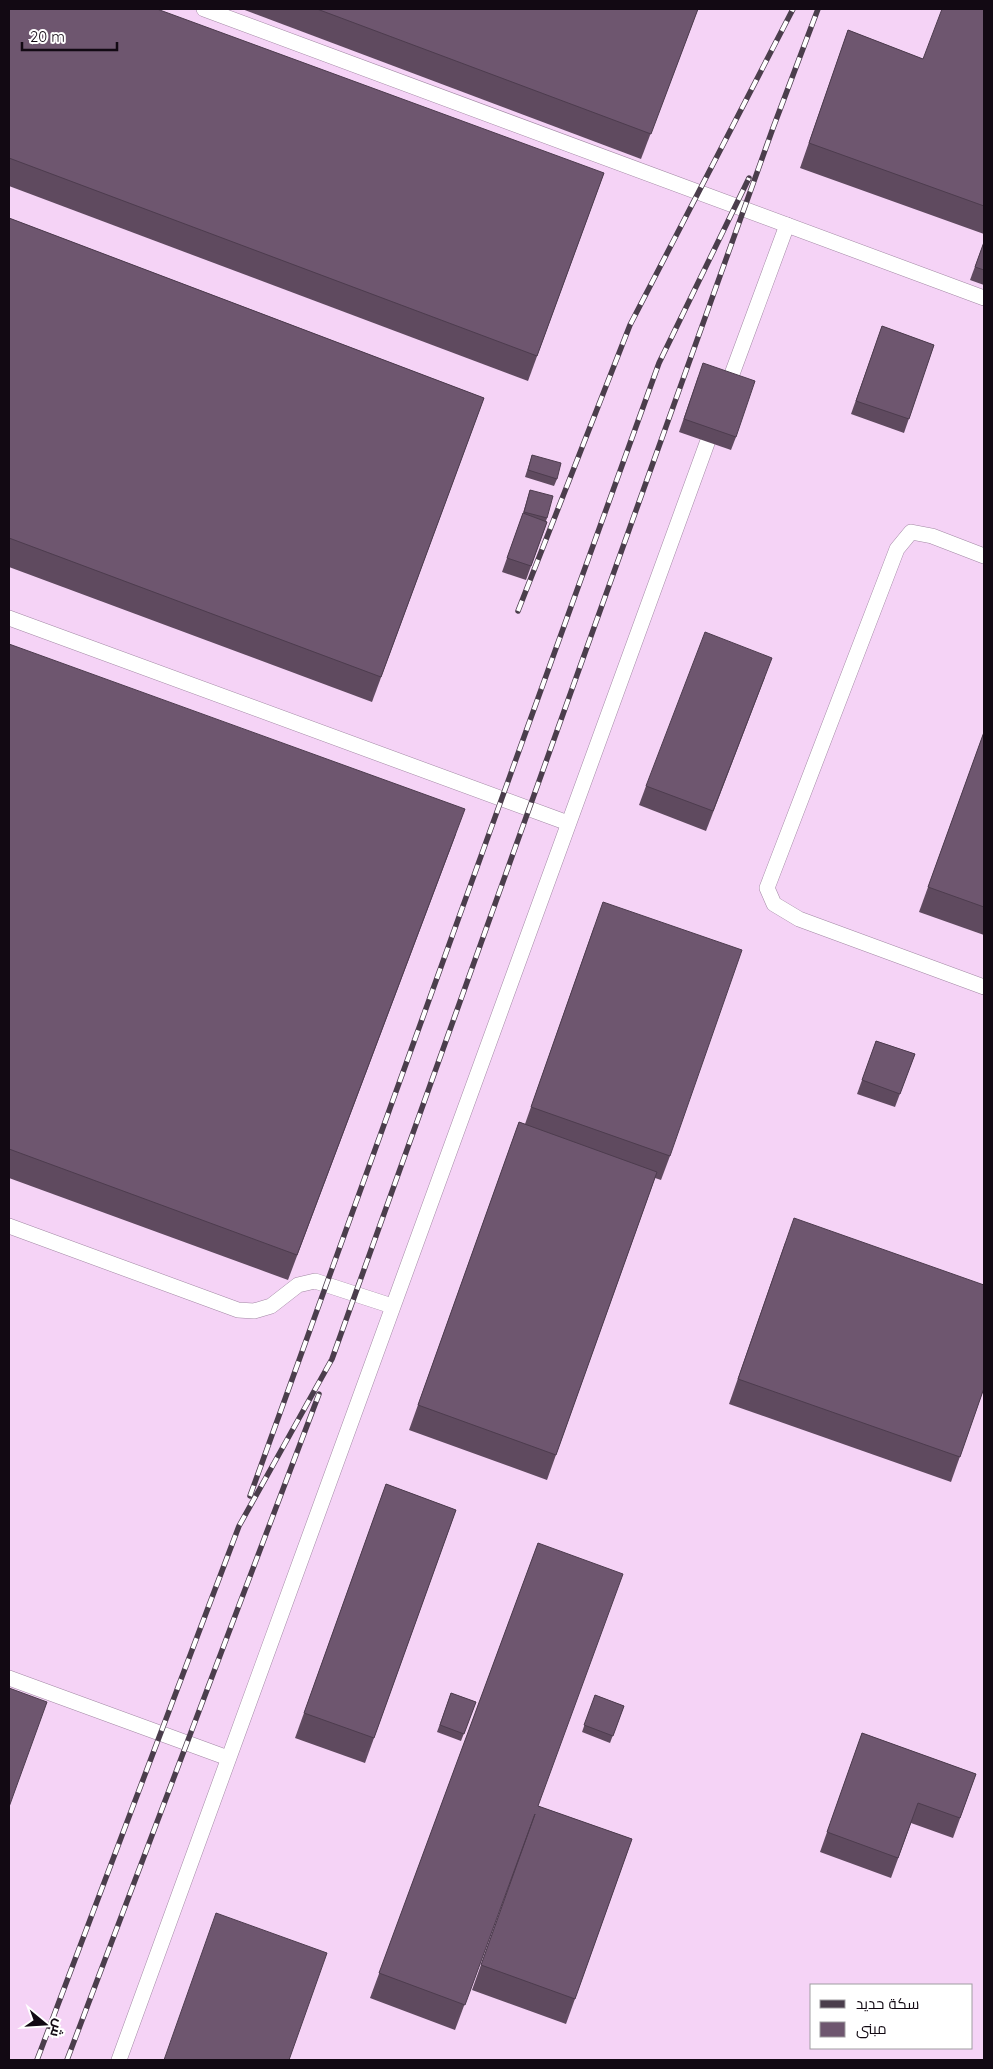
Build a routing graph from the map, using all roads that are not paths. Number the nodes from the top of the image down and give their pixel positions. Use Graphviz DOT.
graph roads {
  1 [pos="204,9"];
  2 [pos="787,225"];
  3 [pos="984,298"];
  4 [pos="984,556"];
  5 [pos="9,618"];
  6 [pos="568,823"];
  7 [pos="984,987"];
  8 [pos="9,1226"];
  9 [pos="392,1306"];
  10 [pos="9,1678"];
  11 [pos="228,1758"];
  12 [pos="119,2060"];
  1 -- 2 [label="lane"];
  2 -- 3 [label="lane"];
  2 -- 6 [label="lane"];
  4 -- 7 [label="lane"];
  5 -- 6 [label="lane"];
  6 -- 9 [label="lane"];
  8 -- 9 [label="lane"];
  9 -- 11 [label="lane"];
  10 -- 11 [label="lane"];
  11 -- 12 [label="lane"];
}
